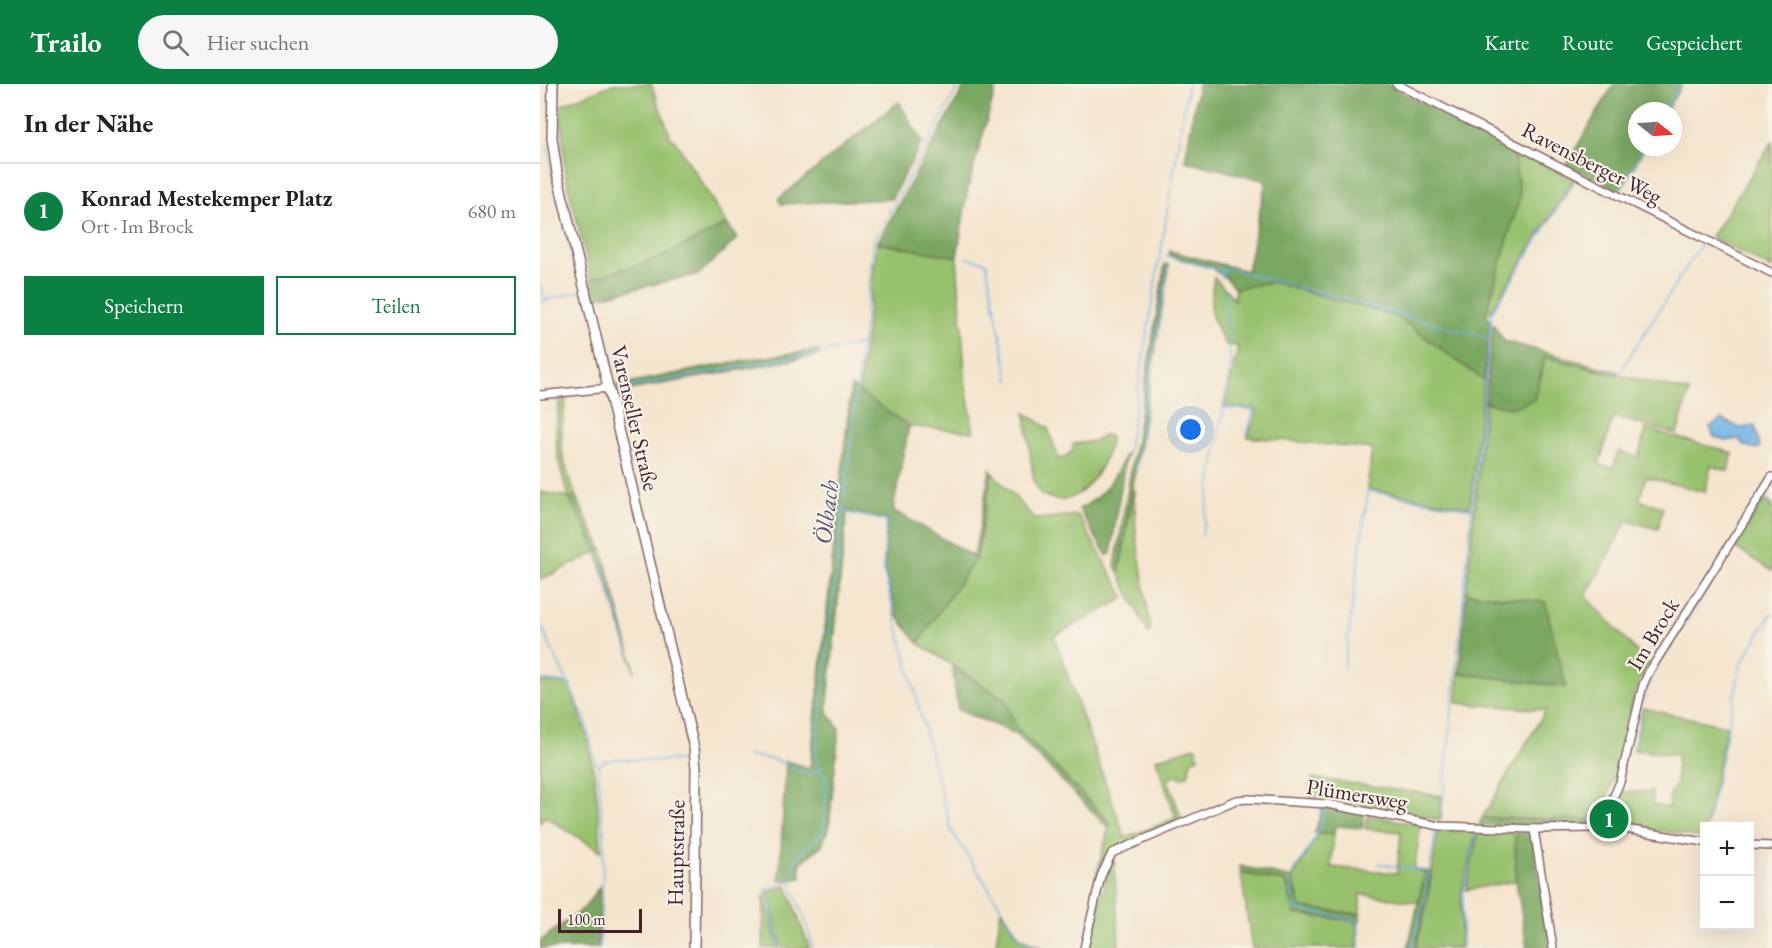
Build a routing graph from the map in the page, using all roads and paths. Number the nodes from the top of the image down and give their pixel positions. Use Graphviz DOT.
graph roads {
  1 [pos="553,84"];
  2 [pos="1395,84"];
  3 [pos="1772,273"];
  4 [pos="608,388"];
  5 [pos="540,395"];
  6 [pos="1772,477"];
  7 [pos="696,759"];
  8 [pos="1601,825"];
  9 [pos="1534,829"];
  10 [pos="1700,841"];
  11 [pos="1754,845"];
  12 [pos="1772,846"];
  13 [pos="694,948"];
  14 [pos="1084,948"];
  15 [pos="1553,948"];
  1 -- 4 [label="main road, Varenseller Straße"];
  2 -- 3 [label="street, Ravensberger Weg"];
  4 -- 5 [label="street"];
  4 -- 7 [label="main road, Varenseller Straße"];
  6 -- 8 [label="street, Im Brock"];
  7 -- 13 [label="main road, Hauptstraße"];
  8 -- 9 [label="street, Plümersweg"];
  8 -- 10 [label="street, Plümersweg"];
  9 -- 14 [label="street, Plümersweg"];
  9 -- 15 [label="street"];
  11 -- 12 [label="street"];
}
